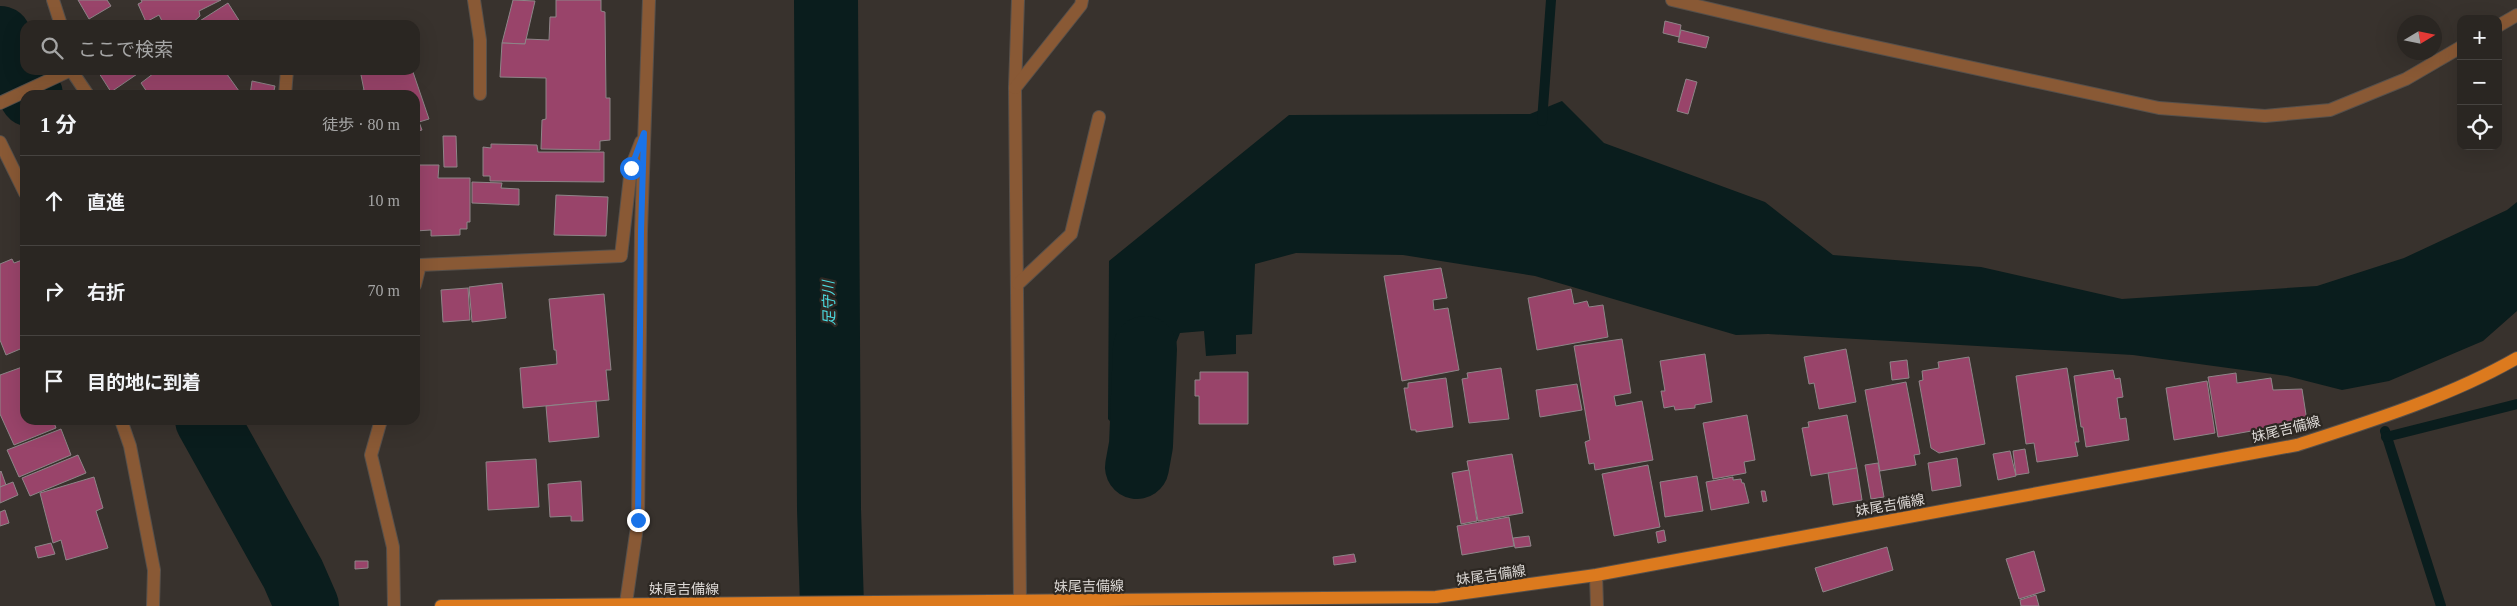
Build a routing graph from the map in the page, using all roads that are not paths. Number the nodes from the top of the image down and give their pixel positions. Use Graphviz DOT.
graph roads {
  1 [pos="53,0"];
  2 [pos="474,0"];
  3 [pos="649,0"];
  4 [pos="1018,0"];
  5 [pos="1082,0"];
  6 [pos="1672,0"];
  7 [pos="2517,15"];
  8 [pos="59,20"];
  9 [pos="2502,24"];
  10 [pos="2457,50"];
  11 [pos="60,75"];
  12 [pos="74,75"];
  13 [pos="286,75"];
  14 [pos="1015,88"];
  15 [pos="29,90"];
  16 [pos="85,90"];
  17 [pos="285,90"];
  18 [pos="20,94"];
  19 [pos="480,94"];
  20 [pos="0,104"];
  21 [pos="1100,116"];
  22 [pos="644,133"];
  23 [pos="0,142"];
  24 [pos="20,183"];
  25 [pos="420,265"];
  26 [pos="1018,284"];
  27 [pos="2517,358"];
  28 [pos="123,425"];
  29 [pos="380,425"];
  30 [pos="1596,575"];
  31 [pos="1020,602"];
  32 [pos="626,603"];
  33 [pos="1188,603"];
  34 [pos="153,606"];
  35 [pos="394,606"];
  36 [pos="441,606"];
  37 [pos="1597,606"];
  1 -- 8 [label="street"];
  2 -- 19 [label="street"];
  3 -- 22 [label="street"];
  4 -- 14 [label="street"];
  5 -- 14 [label="street"];
  6 -- 10 [label="street"];
  7 -- 9 [label="street"];
  11 -- 15 [label="street"];
  12 -- 16 [label="street"];
  13 -- 17 [label="street"];
  14 -- 26 [label="street"];
  18 -- 20 [label="street"];
  21 -- 26 [label="street"];
  22 -- 25 [label="street"];
  22 -- 32 [label="street"];
  23 -- 24 [label="street"];
  26 -- 31 [label="street"];
  27 -- 30 [label="main road, 妹尾吉備線"];
  28 -- 34 [label="street"];
  29 -- 35 [label="street"];
  30 -- 33 [label="main road, 妹尾吉備線"];
  30 -- 37 [label="street"];
  31 -- 32 [label="main road, 妹尾吉備線"];
  31 -- 33 [label="main road, 妹尾吉備線"];
  32 -- 36 [label="main road, 妹尾吉備線"];
}
